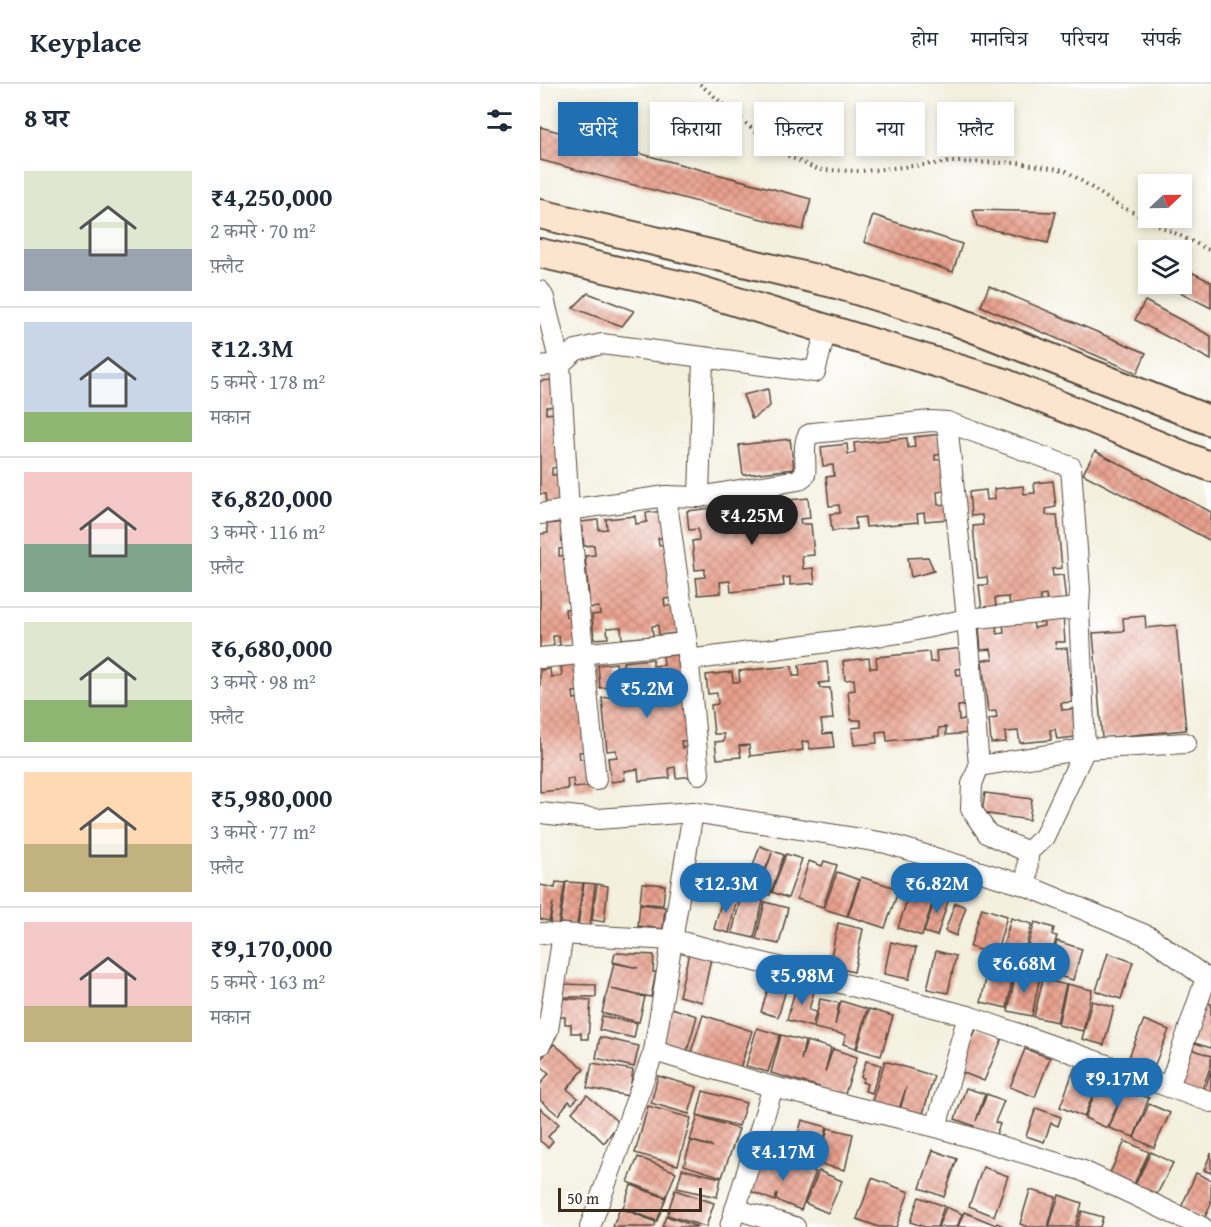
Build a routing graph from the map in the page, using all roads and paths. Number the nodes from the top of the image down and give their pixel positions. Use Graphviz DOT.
graph roads {
  1 [pos="700,84"];
  2 [pos="540,214"];
  3 [pos="1211,251"];
  4 [pos="540,253"];
  5 [pos="540,291"];
  6 [pos="826,329"];
  7 [pos="703,357"];
  8 [pos="560,364"];
  9 [pos="540,366"];
  10 [pos="1211,421"];
  11 [pos="947,422"];
  12 [pos="1211,467"];
  13 [pos="666,496"];
  14 [pos="699,497"];
  15 [pos="570,510"];
  16 [pos="540,514"];
  17 [pos="1079,608"];
  18 [pos="968,619"];
  19 [pos="688,652"];
  20 [pos="583,654"];
  21 [pos="540,658"];
  22 [pos="1186,743"];
  23 [pos="1085,750"];
  24 [pos="979,766"];
  25 [pos="699,774"];
  26 [pos="596,780"];
  27 [pos="693,812"];
  28 [pos="540,813"];
  29 [pos="1028,852"];
  30 [pos="1027,886"];
  31 [pos="540,933"];
  32 [pos="563,934"];
  33 [pos="674,940"];
  34 [pos="1209,979"];
  35 [pos="968,1016"];
  36 [pos="540,1045"];
  37 [pos="654,1051"];
  38 [pos="773,1087"];
  39 [pos="1169,1087"];
  40 [pos="1211,1102"];
  41 [pos="936,1127"];
  42 [pos="732,1218"];
  43 [pos="590,1227"];
  44 [pos="795,1227"];
  45 [pos="1202,1227"];
  1 -- 3 [label="path"];
  2 -- 10 [label="street"];
  4 -- 6 [label="street"];
  5 -- 8 [label="street"];
  6 -- 7 [label="street"];
  6 -- 12 [label="street"];
  7 -- 8 [label="street"];
  7 -- 14 [label="street"];
  8 -- 9 [label="street"];
  8 -- 15 [label="street"];
  11 -- 14 [label="street"];
  11 -- 17 [label="street"];
  11 -- 18 [label="street"];
  13 -- 14 [label="street"];
  13 -- 15 [label="street"];
  13 -- 19 [label="street"];
  15 -- 16 [label="street"];
  15 -- 20 [label="street"];
  17 -- 18 [label="street"];
  17 -- 23 [label="street"];
  18 -- 19 [label="street"];
  18 -- 24 [label="street"];
  19 -- 20 [label="street"];
  19 -- 25 [label="street"];
  20 -- 21 [label="street"];
  20 -- 26 [label="street"];
  22 -- 23 [label="street"];
  23 -- 24 [label="street"];
  23 -- 29 [label="street"];
  24 -- 29 [label="street"];
  27 -- 28 [label="street"];
  27 -- 30 [label="street"];
  27 -- 33 [label="street"];
  29 -- 30 [label="street"];
  30 -- 34 [label="street"];
  31 -- 32 [label="street"];
  32 -- 33 [label="street"];
  32 -- 36 [label="street"];
  33 -- 35 [label="street"];
  33 -- 37 [label="street"];
  34 -- 39 [label="street"];
  35 -- 39 [label="street"];
  35 -- 41 [label="street"];
  37 -- 38 [label="street"];
  37 -- 43 [label="street"];
  38 -- 41 [label="street"];
  38 -- 42 [label="street"];
  39 -- 40 [label="street"];
  41 -- 45 [label="street"];
  42 -- 44 [label="street"];
}
